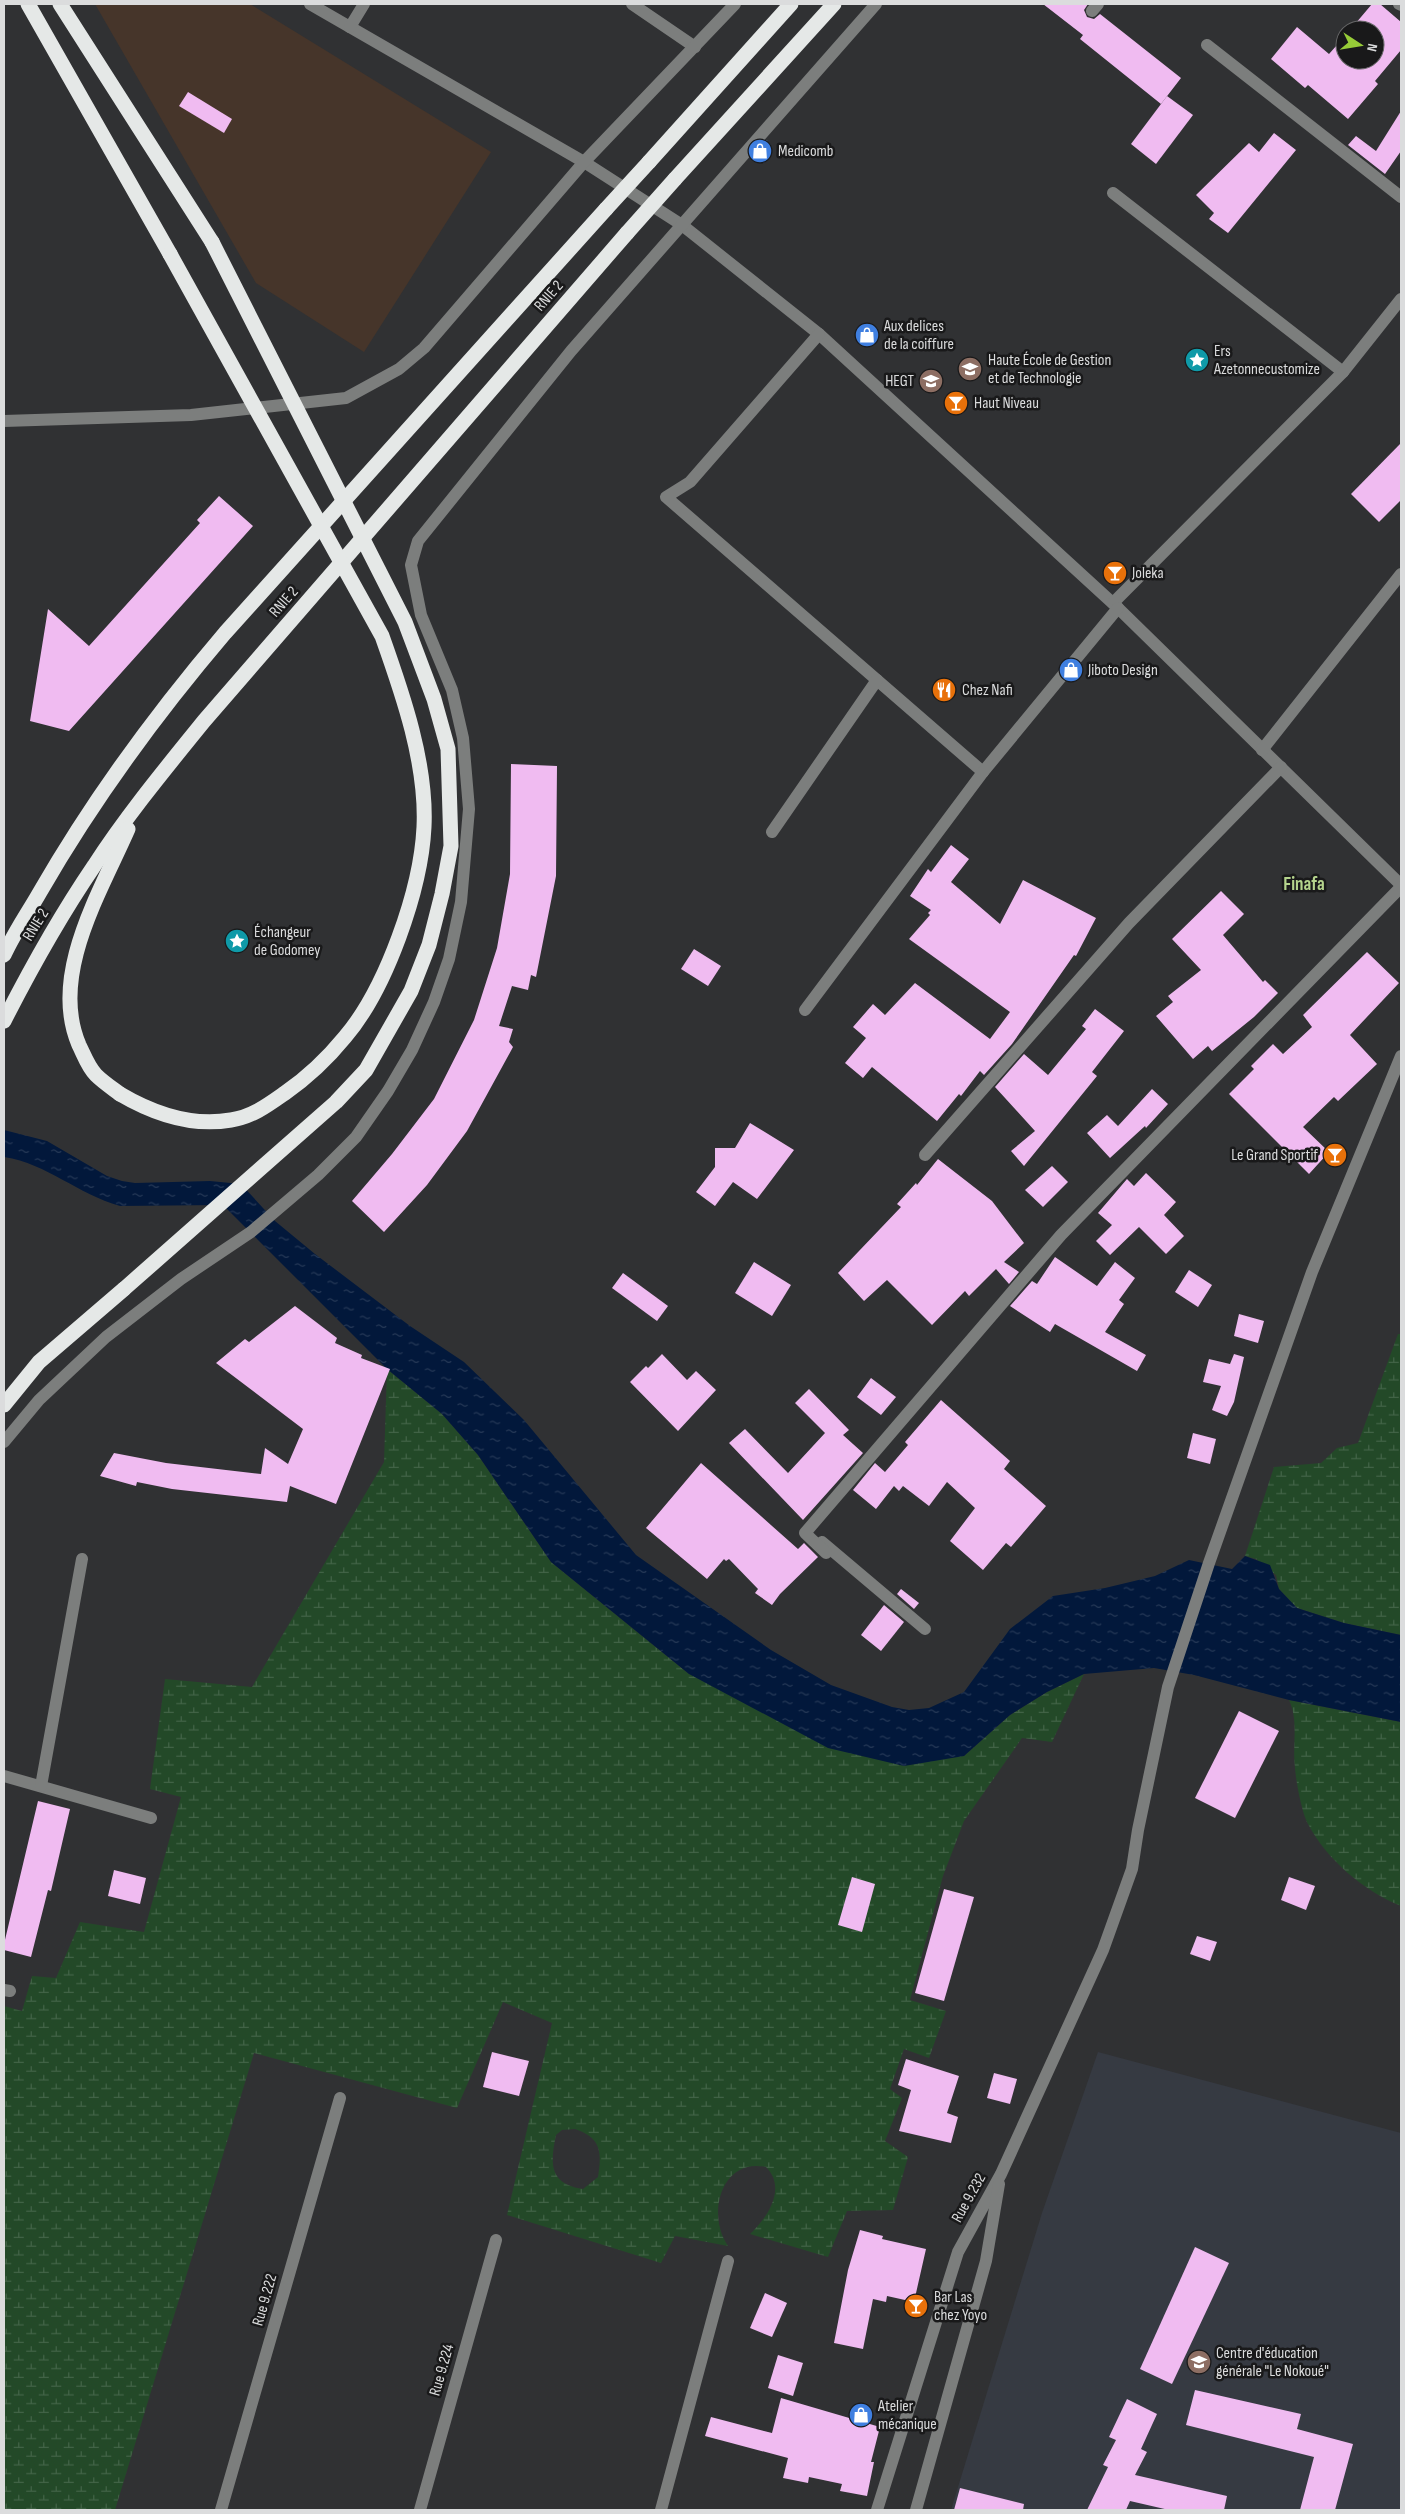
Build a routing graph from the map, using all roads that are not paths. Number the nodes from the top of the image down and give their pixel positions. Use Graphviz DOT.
graph roads {
  1 [pos="28,4"];
  2 [pos="60,4"];
  3 [pos="310,4"];
  4 [pos="364,4"];
  5 [pos="632,4"];
  6 [pos="735,4"];
  7 [pos="791,4"];
  8 [pos="834,4"];
  9 [pos="876,4"];
  10 [pos="350,27"];
  11 [pos="1207,45"];
  12 [pos="694,47"];
  13 [pos="584,162"];
  14 [pos="1113,193"];
  15 [pos="1401,197"];
  16 [pos="682,225"];
  17 [pos="1401,298"];
  18 [pos="819,334"];
  19 [pos="1343,372"];
  20 [pos="4,421"];
  21 [pos="1401,574"];
  22 [pos="1116,605"];
  23 [pos="877,680"];
  24 [pos="1262,750"];
  25 [pos="1281,766"];
  26 [pos="983,772"];
  27 [pos="141,800"];
  28 [pos="772,832"];
  29 [pos="1401,886"];
  30 [pos="4,955"];
  31 [pos="805,1010"];
  32 [pos="4,1021"];
  33 [pos="1401,1056"];
  34 [pos="925,1155"];
  35 [pos="4,1405"];
  36 [pos="4,1442"];
  37 [pos="808,1531"];
  38 [pos="826,1553"];
  39 [pos="82,1560"];
  40 [pos="925,1629"];
  41 [pos="4,1776"];
  42 [pos="41,1786"];
  43 [pos="151,1818"];
  44 [pos="340,2098"];
  45 [pos="1001,2174"];
  46 [pos="496,2240"];
  47 [pos="728,2261"];
  48 [pos="221,2510"];
  49 [pos="420,2510"];
  50 [pos="661,2510"];
  51 [pos="876,2510"];
  52 [pos="916,2510"];
  1 -- 27 [label="highway, bridge"];
  2 -- 35 [label="highway, bridge"];
  3 -- 10 [label="street"];
  4 -- 10 [label="street"];
  5 -- 12 [label="street"];
  6 -- 12 [label="street"];
  7 -- 30 [label="highway, RNIE 2 / RNIE 2, bridge"];
  8 -- 27 [label="highway, RNIE 2 / RNIE 2, bridge"];
  9 -- 16 [label="street"];
  10 -- 13 [label="street"];
  11 -- 15 [label="street"];
  12 -- 13 [label="street"];
  13 -- 16 [label="street"];
  13 -- 20 [label="street"];
  14 -- 19 [label="street"];
  16 -- 18 [label="street"];
  16 -- 36 [label="street"];
  17 -- 19 [label="street"];
  18 -- 22 [label="street"];
  18 -- 23 [label="street"];
  19 -- 22 [label="street"];
  21 -- 24 [label="street"];
  22 -- 24 [label="street"];
  22 -- 26 [label="street"];
  23 -- 26 [label="street"];
  23 -- 28 [label="street"];
  24 -- 25 [label="street"];
  25 -- 29 [label="street"];
  25 -- 34 [label="street"];
  26 -- 31 [label="street"];
  27 -- 32 [label="highway, RNIE 2 / RNIE 2"];
  29 -- 37 [label="street"];
  33 -- 45 [label="street"];
  37 -- 38 [label="street"];
  37 -- 40 [label="street"];
  39 -- 42 [label="street"];
  41 -- 42 [label="street"];
  42 -- 43 [label="street"];
  44 -- 48 [label="street, Rue 9.222"];
  45 -- 51 [label="street, Rue 9.232"];
  45 -- 52 [label="street, Rue 9.232"];
  46 -- 49 [label="street, Rue 9.224"];
  47 -- 50 [label="street"];
}
